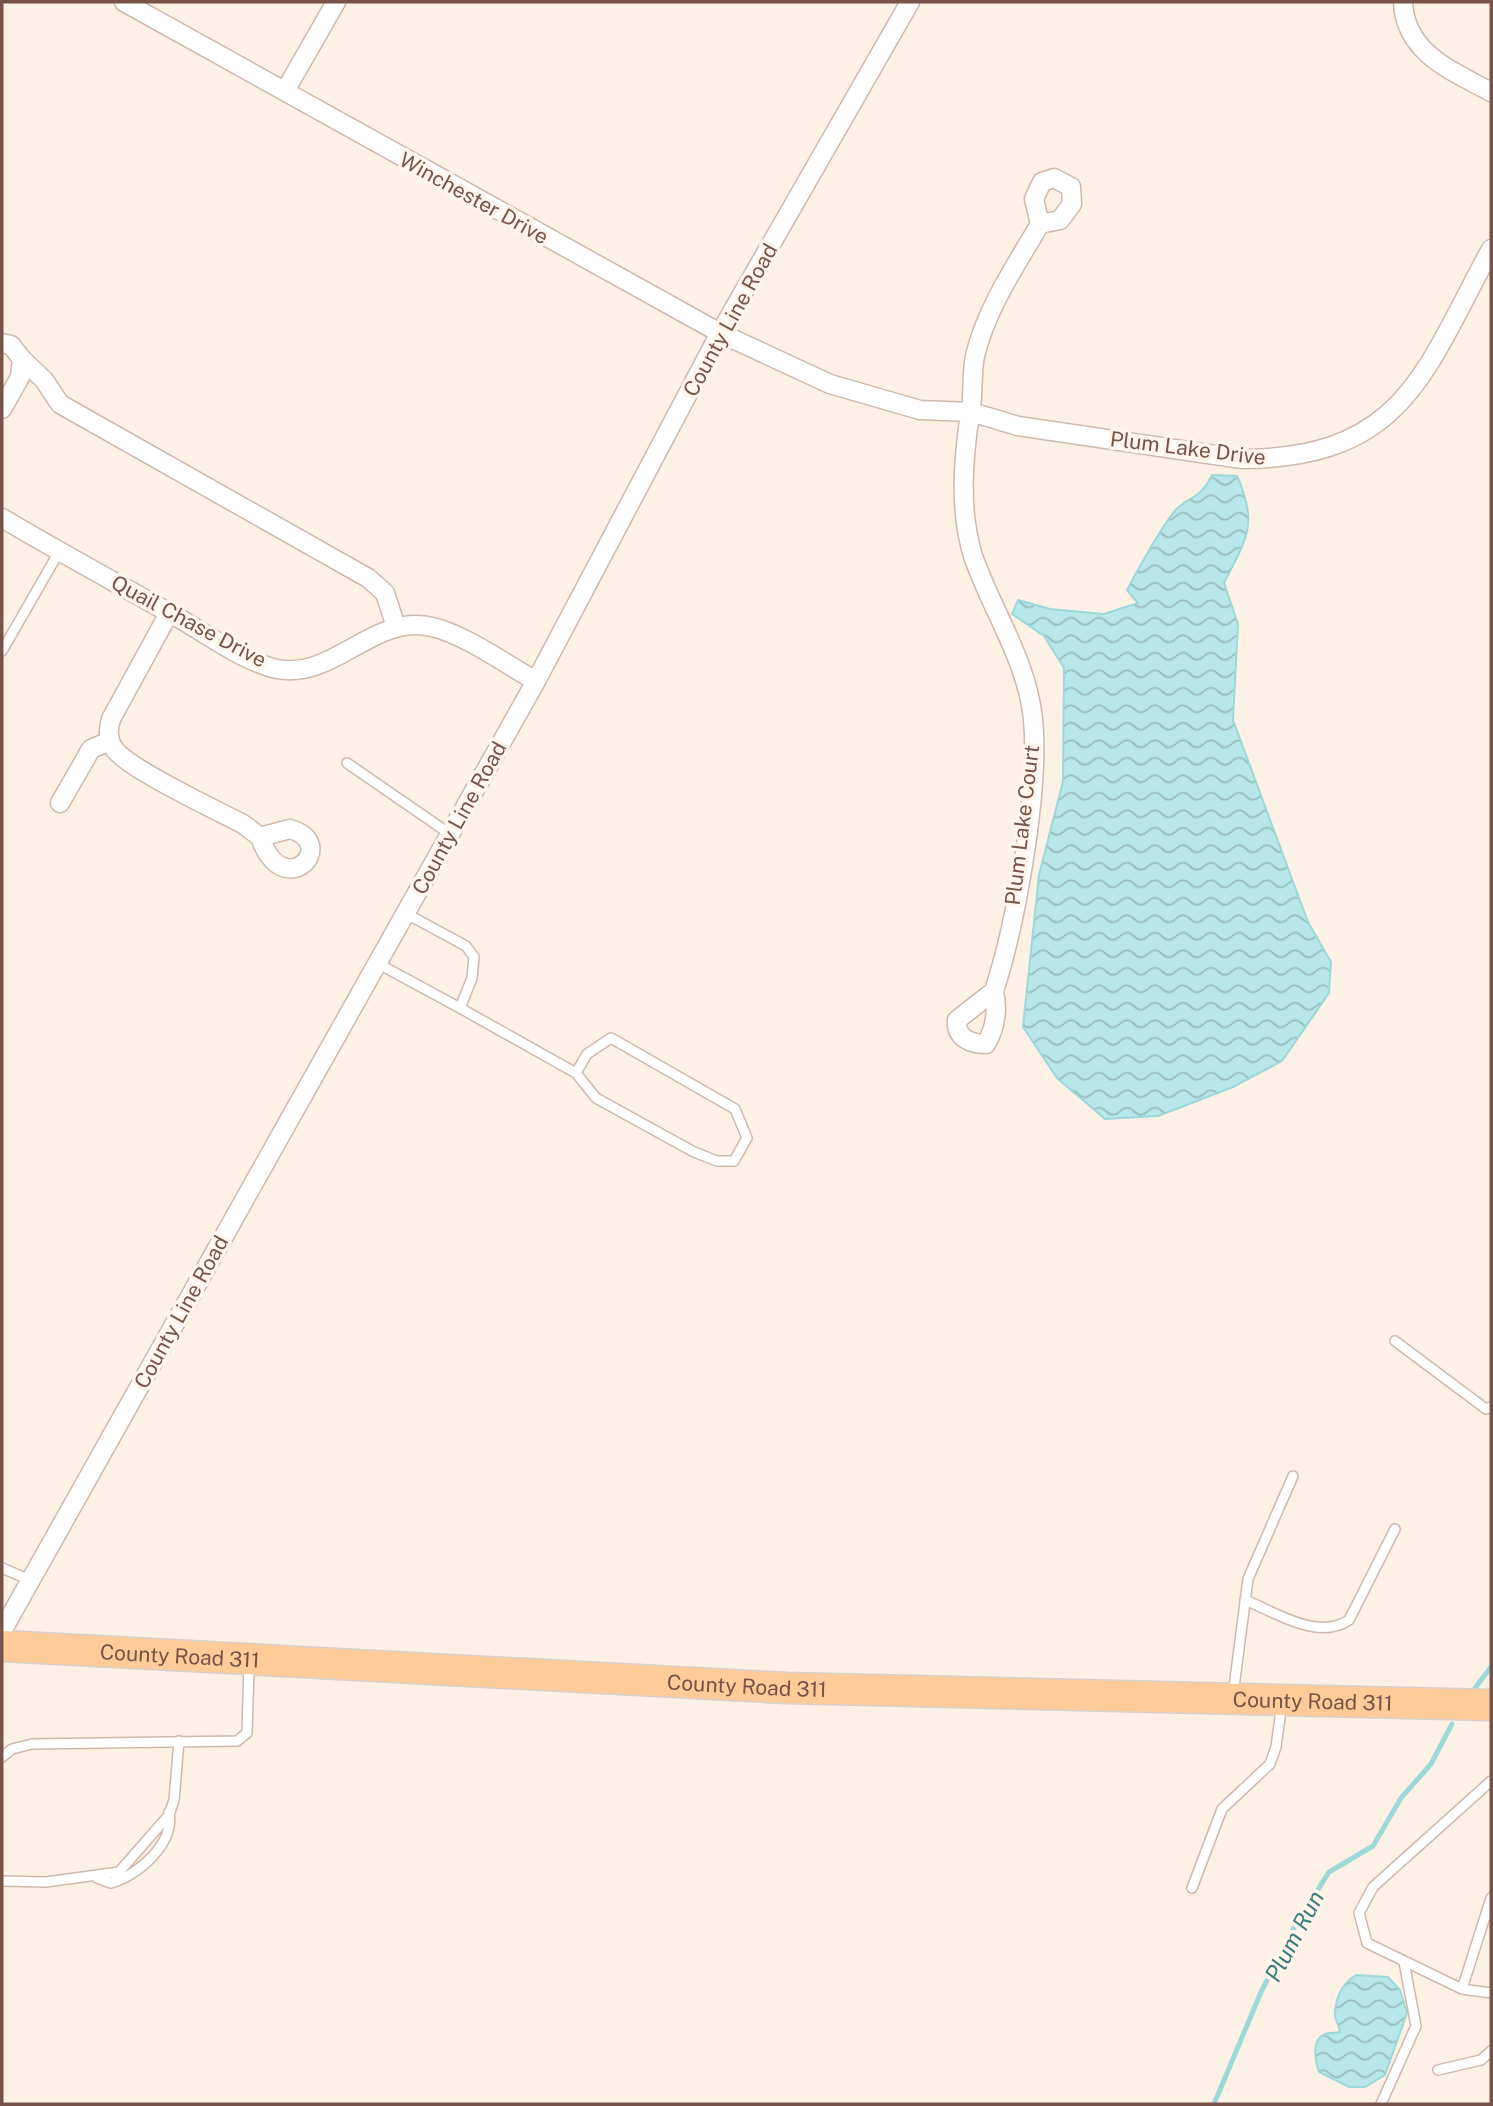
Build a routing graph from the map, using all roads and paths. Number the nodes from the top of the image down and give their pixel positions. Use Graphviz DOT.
graph roads {
  1 [pos="124,2"];
  2 [pos="336,2"];
  3 [pos="910,2"];
  4 [pos="1403,2"];
  5 [pos="285,91"];
  6 [pos="1491,92"];
  7 [pos="1040,223"];
  8 [pos="1491,249"];
  9 [pos="720,333"];
  10 [pos="2,343"];
  11 [pos="22,359"];
  12 [pos="830,384"];
  13 [pos="2,409"];
  14 [pos="971,412"];
  15 [pos="2,518"];
  16 [pos="59,552"];
  17 [pos="169,613"];
  18 [pos="396,627"];
  19 [pos="2,651"];
  20 [pos="536,681"];
  21 [pos="110,741"];
  22 [pos="347,763"];
  23 [pos="60,803"];
  24 [pos="450,834"];
  25 [pos="260,837"];
  26 [pos="405,913"];
  27 [pos="377,963"];
  28 [pos="994,991"];
  29 [pos="460,1008"];
  30 [pos="576,1073"];
  31 [pos="1395,1341"];
  32 [pos="1491,1407"];
  33 [pos="1293,1476"];
  34 [pos="1395,1529"];
  35 [pos="2,1568"];
  36 [pos="30,1580"];
  37 [pos="1245,1600"];
  38 [pos="2,1630"];
  39 [pos="2,1646"];
  40 [pos="249,1659"];
  41 [pos="1233,1700"];
  42 [pos="1282,1701"];
  43 [pos="1491,1705"];
  44 [pos="178,1741"];
  45 [pos="2,1757"];
  46 [pos="1491,1781"];
  47 [pos="2,1881"];
  48 [pos="1192,1888"];
  49 [pos="1491,1898"];
  50 [pos="1404,1962"];
  51 [pos="1462,1989"];
  52 [pos="1491,1993"];
  53 [pos="1491,2051"];
  54 [pos="1438,2070"];
  55 [pos="1381,2104"];
  1 -- 5 [label="street, Winchester Drive"];
  2 -- 5 [label="street"];
  3 -- 9 [label="street, County Line Road"];
  4 -- 6 [label="street"];
  5 -- 9 [label="street, Winchester Drive"];
  7 -- 14 [label="street, Plum Lake Court"];
  8 -- 14 [label="street, Plum Lake Drive"];
  9 -- 12 [label="street, Winchester Drive"];
  9 -- 20 [label="street, County Line Road"];
  10 -- 11 [label="street"];
  11 -- 13 [label="street"];
  11 -- 18 [label="street"];
  12 -- 14 [label="street, Plum Lake Drive"];
  14 -- 28 [label="street, Plum Lake Court"];
  15 -- 16 [label="street, Quail Chase Drive"];
  16 -- 17 [label="street, Quail Chase Drive"];
  16 -- 19 [label="lane"];
  17 -- 18 [label="street, Quail Chase Drive"];
  17 -- 21 [label="street"];
  18 -- 20 [label="street, Quail Chase Drive"];
  20 -- 24 [label="street, County Line Road"];
  21 -- 23 [label="street"];
  21 -- 25 [label="street"];
  22 -- 24 [label="lane"];
  24 -- 26 [label="street, County Line Road"];
  26 -- 27 [label="street, County Line Road"];
  26 -- 29 [label="lane"];
  27 -- 29 [label="lane"];
  27 -- 36 [label="street, County Line Road"];
  29 -- 30 [label="lane"];
  30 -- 30 [label="lane"];
  31 -- 32 [label="lane"];
  33 -- 37 [label="lane"];
  34 -- 37 [label="lane"];
  35 -- 36 [label="lane"];
  36 -- 38 [label="street, County Line Road"];
  37 -- 41 [label="lane"];
  39 -- 40 [label="main road, County Road 311"];
  40 -- 41 [label="main road, County Road 311"];
  40 -- 44 [label="lane"];
  41 -- 42 [label="main road, County Road 311"];
  42 -- 43 [label="main road, County Road 311"];
  42 -- 48 [label="lane"];
  44 -- 45 [label="lane"];
  44 -- 47 [label="lane"];
  46 -- 50 [label="lane"];
  49 -- 51 [label="lane"];
  50 -- 51 [label="lane"];
  50 -- 55 [label="lane"];
  51 -- 52 [label="lane"];
  53 -- 54 [label="lane"];
}
